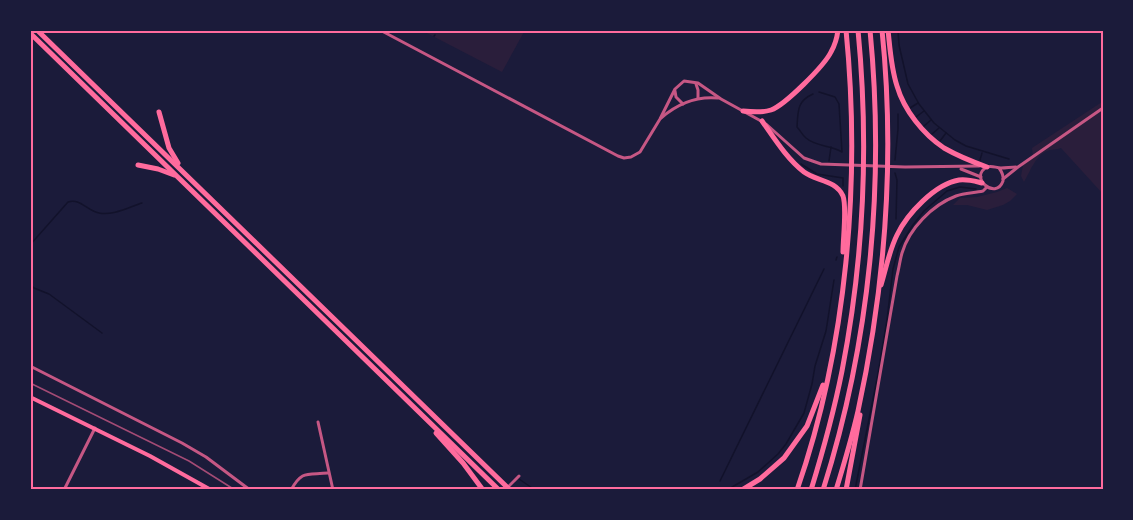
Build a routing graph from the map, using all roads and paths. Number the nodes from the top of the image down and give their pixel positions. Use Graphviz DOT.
graph roads {
  1 [pos="37,30"];
  2 [pos="380,30"];
  3 [pos="838,30"];
  4 [pos="846,30"];
  5 [pos="858,30"];
  6 [pos="870,30"];
  7 [pos="882,30"];
  8 [pos="888,30"];
  9 [pos="30,33"];
  10 [pos="695,82"];
  11 [pos="675,89"];
  12 [pos="697,99"];
  13 [pos="721,99"];
  14 [pos="683,104"];
  15 [pos="1103,108"];
  16 [pos="743,111"];
  17 [pos="159,112"];
  18 [pos="660,119"];
  19 [pos="762,121"];
  20 [pos="138,165"];
  21 [pos="987,167"];
  22 [pos="1018,167"];
  23 [pos="956,168"];
  24 [pos="999,168"];
  25 [pos="188,176"];
  26 [pos="179,178"];
  27 [pos="1003,179"];
  28 [pos="983,183"];
  29 [pos="844,276"];
  30 [pos="877,301"];
  31 [pos="835,343"];
  32 [pos="30,366"];
  33 [pos="863,385"];
  34 [pos="30,397"];
  35 [pos="413,406"];
  36 [pos="318,422"];
  37 [pos="95,428"];
  38 [pos="328,473"];
  39 [pos="519,476"];
  40 [pos="501,481"];
  41 [pos="497,488"];
  42 [pos="64,490"];
  43 [pos="211,490"];
  44 [pos="250,490"];
  45 [pos="291,490"];
  46 [pos="333,490"];
  47 [pos="483,490"];
  48 [pos="505,490"];
  49 [pos="510,490"];
  50 [pos="516,490"];
  51 [pos="742,490"];
  52 [pos="797,490"];
  53 [pos="811,490"];
  54 [pos="823,490"];
  55 [pos="836,490"];
  56 [pos="846,490"];
  57 [pos="860,490"];
  1 -- 25 [label="highway"];
  2 -- 18 [label="street"];
  3 -- 16 [label="highway"];
  4 -- 29 [label="highway"];
  5 -- 53 [label="highway"];
  6 -- 54 [label="highway"];
  7 -- 30 [label="highway"];
  8 -- 21 [label="highway"];
  9 -- 26 [label="highway"];
  10 -- 11 [label="street"];
  10 -- 12 [label="street"];
  10 -- 13 [label="street"];
  11 -- 14 [label="street"];
  11 -- 18 [label="street"];
  12 -- 13 [label="street"];
  12 -- 14 [label="street"];
  13 -- 16 [label="street"];
  14 -- 18 [label="street"];
  15 -- 22 [label="street"];
  16 -- 19 [label="street"];
  17 -- 25 [label="highway"];
  19 -- 23 [label="street"];
  19 -- 29 [label="highway"];
  20 -- 26 [label="highway"];
  21 -- 23 [label="street"];
  21 -- 24 [label="street"];
  21 -- 28 [label="street"];
  22 -- 24 [label="street"];
  22 -- 27 [label="street"];
  23 -- 28 [label="street"];
  24 -- 27 [label="street"];
  25 -- 40 [label="highway"];
  26 -- 35 [label="highway"];
  27 -- 28 [label="street"];
  28 -- 30 [label="highway"];
  28 -- 57 [label="street"];
  29 -- 31 [label="highway"];
  30 -- 33 [label="highway"];
  31 -- 51 [label="highway"];
  31 -- 52 [label="highway"];
  32 -- 44 [label="street"];
  33 -- 55 [label="highway"];
  33 -- 56 [label="highway"];
  34 -- 37 [label="main road"];
  35 -- 41 [label="highway"];
  35 -- 47 [label="highway"];
  36 -- 38 [label="street"];
  37 -- 42 [label="street"];
  37 -- 43 [label="main road"];
  38 -- 45 [label="street"];
  38 -- 46 [label="street"];
  39 -- 48 [label="street"];
  40 -- 49 [label="highway"];
  40 -- 50 [label="highway"];
}
